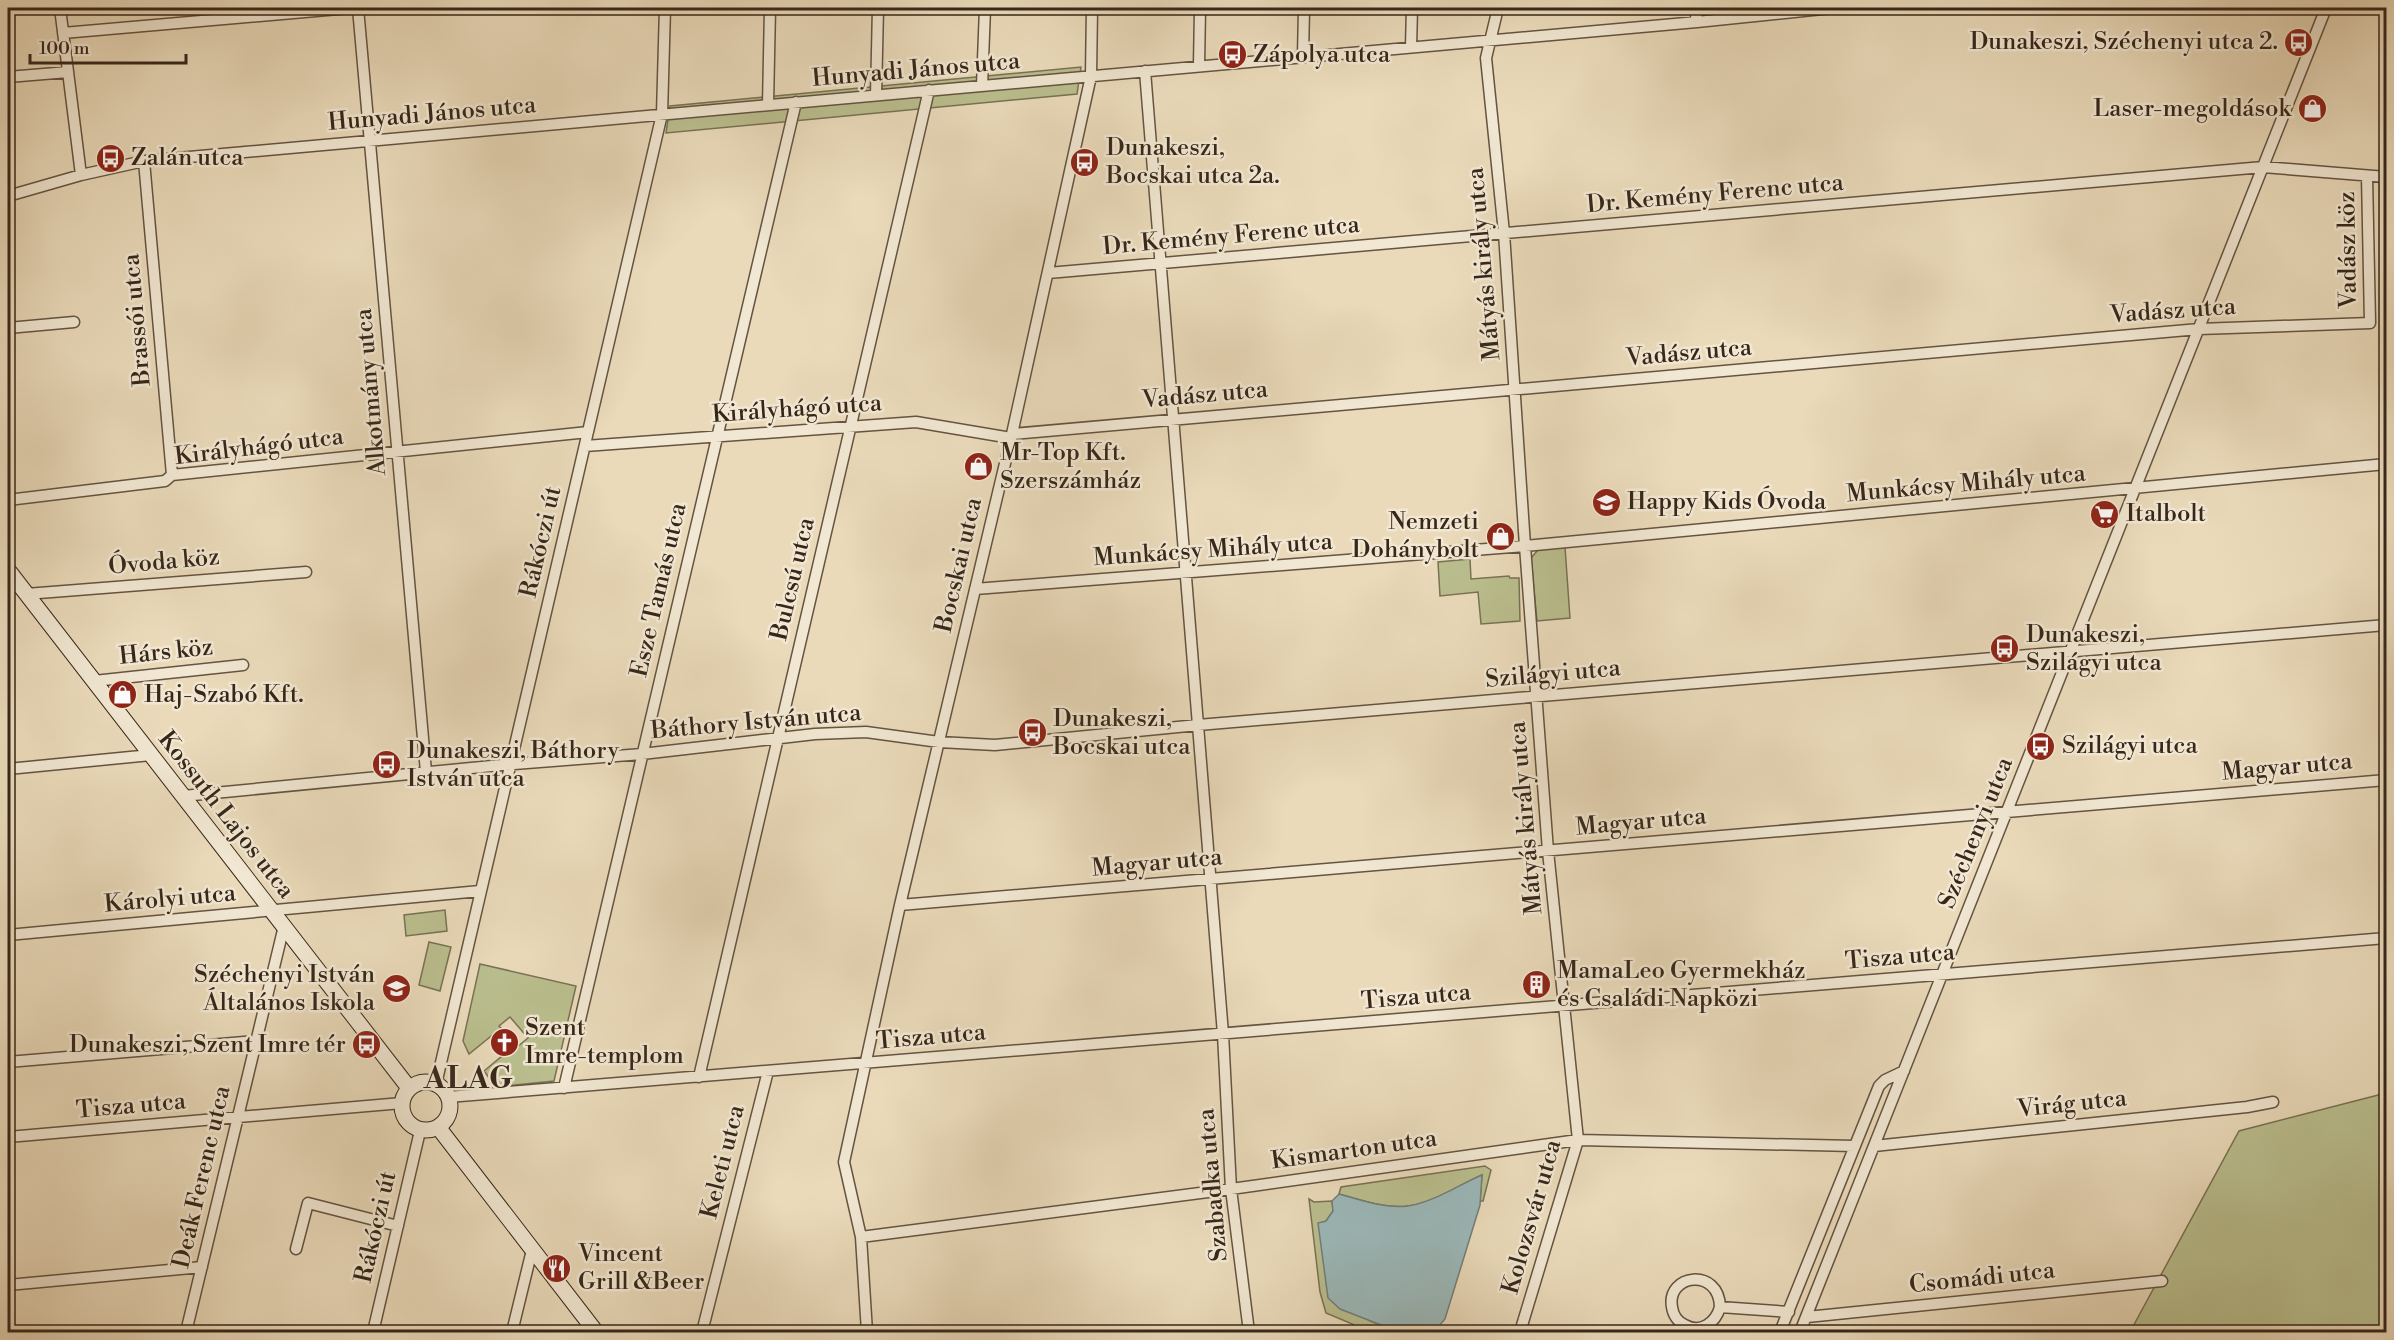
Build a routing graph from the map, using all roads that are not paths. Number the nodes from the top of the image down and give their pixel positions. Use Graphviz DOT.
graph roads {
  1 [pos="60,8"];
  2 [pos="350,8"];
  3 [pos="358,8"];
  4 [pos="665,8"];
  5 [pos="770,8"];
  6 [pos="878,8"];
  7 [pos="985,8"];
  8 [pos="1092,8"];
  9 [pos="1200,8"];
  10 [pos="1305,8"];
  11 [pos="1412,8"];
  12 [pos="1497,8"];
  13 [pos="1695,8"];
  14 [pos="1832,8"];
  15 [pos="2326,8"];
  16 [pos="1697,22"];
  17 [pos="63,33"];
  18 [pos="1490,40"];
  19 [pos="1411,47"];
  20 [pos="1303,57"];
  21 [pos="1199,66"];
  22 [pos="1145,71"];
  23 [pos="68,72"];
  24 [pos="1090,76"];
  25 [pos="8,77"];
  26 [pos="982,86"];
  27 [pos="928,90"];
  28 [pos="876,95"];
  29 [pos="796,102"];
  30 [pos="768,105"];
  31 [pos="662,114"];
  32 [pos="369,141"];
  33 [pos="144,161"];
  34 [pos="2263,167"];
  35 [pos="81,175"];
  36 [pos="2367,176"];
  37 [pos="2386,177"];
  38 [pos="8,196"];
  39 [pos="1504,233"];
  40 [pos="1161,264"];
  41 [pos="1048,273"];
  42 [pos="74,322"];
  43 [pos="2370,323"];
  44 [pos="8,328"];
  45 [pos="2199,329"];
  46 [pos="1516,389"];
  47 [pos="1174,419"];
  48 [pos="850,426"];
  49 [pos="588,432"];
  50 [pos="717,436"];
  51 [pos="1011,436"];
  52 [pos="585,446"];
  53 [pos="397,452"];
  54 [pos="2386,464"];
  55 [pos="172,475"];
  56 [pos="2136,489"];
  57 [pos="8,500"];
  58 [pos="1525,546"];
  59 [pos="8,570"];
  60 [pos="306,572"];
  61 [pos="1186,573"];
  62 [pos="975,589"];
  63 [pos="26,594"];
  64 [pos="2386,625"];
  65 [pos="2071,652"];
  66 [pos="243,665"];
  67 [pos="94,681"];
  68 [pos="1537,696"];
  69 [pos="1198,725"];
  70 [pos="778,737"];
  71 [pos="939,742"];
  72 [pos="642,754"];
  73 [pos="151,755"];
  74 [pos="511,764"];
  75 [pos="8,769"];
  76 [pos="426,772"];
  77 [pos="2386,780"];
  78 [pos="183,796"];
  79 [pos="2007,812"];
  80 [pos="1548,851"];
  81 [pos="1211,879"];
  82 [pos="480,891"];
  83 [pos="900,905"];
  84 [pos="272,911"];
  85 [pos="284,926"];
  86 [pos="8,935"];
  87 [pos="2386,938"];
  88 [pos="1943,974"];
  89 [pos="1565,1005"];
  90 [pos="1223,1034"];
  91 [pos="256,1041"];
  92 [pos="8,1062"];
  93 [pos="865,1063"];
  94 [pos="768,1071"];
  95 [pos="1904,1071"];
  96 [pos="699,1077"];
  97 [pos="436,1084"];
  98 [pos="409,1088"];
  99 [pos="564,1088"];
  100 [pos="448,1097"];
  101 [pos="2273,1102"];
  102 [pos="402,1103"];
  103 [pos="237,1118"];
  104 [pos="438,1127"];
  105 [pos="420,1131"];
  106 [pos="8,1137"];
  107 [pos="1578,1140"];
  108 [pos="1854,1146"];
  109 [pos="1874,1146"];
  110 [pos="1231,1189"];
  111 [pos="398,1226"];
  112 [pos="861,1237"];
  113 [pos="297,1250"];
  114 [pos="532,1251"];
  115 [pos="202,1267"];
  116 [pos="2162,1281"];
  117 [pos="8,1285"];
  118 [pos="1720,1307"];
  119 [pos="1789,1312"];
  120 [pos="1807,1317"];
  121 [pos="186,1332"];
  122 [pos="373,1332"];
  123 [pos="512,1332"];
  124 [pos="596,1332"];
  125 [pos="702,1332"];
  126 [pos="867,1332"];
  127 [pos="1249,1332"];
  128 [pos="1520,1332"];
  129 [pos="1780,1332"];
  130 [pos="1800,1332"];
  1 -- 17 [label="street"];
  2 -- 17 [label="street"];
  3 -- 32 [label="street, Alkotmány utca"];
  4 -- 31 [label="street, Rákóczi út"];
  5 -- 30 [label="street"];
  6 -- 28 [label="street"];
  7 -- 26 [label="street"];
  8 -- 24 [label="street, Bocskai utca"];
  9 -- 21 [label="street"];
  10 -- 20 [label="street"];
  11 -- 19 [label="street"];
  12 -- 18 [label="street, Mátyás király utca"];
  13 -- 16 [label="street"];
  14 -- 16 [label="street, Hunyadi János utca"];
  15 -- 34 [label="street, Széchenyi utca"];
  16 -- 18 [label="street, Hunyadi János utca"];
  17 -- 23 [label="street"];
  18 -- 19 [label="street, Hunyadi János utca"];
  18 -- 39 [label="street, Mátyás király utca"];
  19 -- 20 [label="street, Hunyadi János utca"];
  20 -- 21 [label="street, Hunyadi János utca"];
  21 -- 22 [label="street, Hunyadi János utca"];
  22 -- 24 [label="street, Hunyadi János utca"];
  22 -- 40 [label="street, Szabadka utca"];
  23 -- 25 [label="street"];
  23 -- 35 [label="street"];
  24 -- 26 [label="street, Hunyadi János utca"];
  24 -- 41 [label="street, Bocskai utca"];
  26 -- 27 [label="street, Hunyadi János utca"];
  27 -- 28 [label="street, Hunyadi János utca"];
  27 -- 48 [label="street, Bulcsú utca"];
  28 -- 29 [label="street, Hunyadi János utca"];
  29 -- 30 [label="street, Hunyadi János utca"];
  29 -- 50 [label="street, Esze Tamás utca"];
  30 -- 31 [label="street, Hunyadi János utca"];
  31 -- 32 [label="street, Hunyadi János utca"];
  31 -- 49 [label="street, Rákóczi út"];
  32 -- 33 [label="street, Hunyadi János utca"];
  32 -- 53 [label="street, Alkotmány utca"];
  33 -- 35 [label="street, Hunyadi János utca"];
  33 -- 55 [label="street, Brassói utca"];
  34 -- 36 [label="street, Dr. Kemény Ferenc utca"];
  34 -- 39 [label="street, Dr. Kemény Ferenc utca"];
  34 -- 45 [label="street, Széchenyi utca"];
  35 -- 38 [label="street, Hunyadi János utca"];
  36 -- 37 [label="street, Dr. Kemény Ferenc utca"];
  36 -- 43 [label="street, Vadász köz"];
  39 -- 40 [label="street, Dr. Kemény Ferenc utca"];
  39 -- 46 [label="street, Mátyás király utca"];
  40 -- 41 [label="street, Dr. Kemény Ferenc utca"];
  40 -- 47 [label="street, Szabadka utca"];
  41 -- 51 [label="street, Bocskai utca"];
  42 -- 44 [label="street"];
  43 -- 45 [label="street, Vadász utca"];
  45 -- 46 [label="street, Vadász utca"];
  45 -- 56 [label="street, Széchenyi utca"];
  46 -- 47 [label="street, Vadász utca"];
  46 -- 58 [label="street, Mátyás király utca"];
  47 -- 51 [label="street, Vadász utca"];
  47 -- 61 [label="street, Szabadka utca"];
  48 -- 50 [label="street, Királyhágó utca"];
  48 -- 51 [label="street, Királyhágó utca"];
  48 -- 70 [label="street, Bulcsú utca"];
  49 -- 52 [label="street, Rákóczi út"];
  49 -- 53 [label="street, Királyhágó utca"];
  50 -- 52 [label="street, Királyhágó utca"];
  50 -- 72 [label="street, Esze Tamás utca"];
  51 -- 62 [label="street, Bocskai utca"];
  52 -- 74 [label="street, Rákóczi út"];
  53 -- 55 [label="street, Királyhágó utca"];
  53 -- 76 [label="street, Alkotmány utca"];
  54 -- 56 [label="street, Munkácsy Mihály utca"];
  55 -- 57 [label="street, Királyhágó utca"];
  56 -- 58 [label="street, Munkácsy Mihály utca"];
  56 -- 65 [label="street, Széchenyi utca"];
  58 -- 61 [label="street, Munkácsy Mihály utca"];
  58 -- 68 [label="street, Mátyás király utca"];
  59 -- 63 [label="street, Kossuth Lajos utca"];
  60 -- 63 [label="street, Óvoda köz"];
  61 -- 62 [label="street, Munkácsy Mihály utca"];
  61 -- 69 [label="street, Szabadka utca"];
  62 -- 71 [label="street, Bocskai utca"];
  63 -- 67 [label="street, Kossuth Lajos utca"];
  64 -- 65 [label="street, Szilágyi utca"];
  65 -- 68 [label="street, Szilágyi utca"];
  65 -- 79 [label="street, Széchenyi utca"];
  66 -- 67 [label="street, Hárs köz"];
  67 -- 73 [label="street, Kossuth Lajos utca"];
  68 -- 69 [label="street, Szilágyi utca"];
  68 -- 80 [label="street, Mátyás király utca"];
  69 -- 71 [label="street, Szilágyi utca"];
  69 -- 81 [label="street, Szabadka utca"];
  70 -- 71 [label="street, Báthory István utca"];
  70 -- 72 [label="street, Báthory István utca"];
  70 -- 96 [label="street, Bulcsú utca"];
  71 -- 83 [label="street, Bocskai utca"];
  72 -- 74 [label="street, Báthory István utca"];
  72 -- 99 [label="street, Esze Tamás utca"];
  73 -- 75 [label="street"];
  73 -- 78 [label="street, Kossuth Lajos utca"];
  74 -- 76 [label="street, Báthory István utca"];
  74 -- 82 [label="street, Rákóczi út"];
  76 -- 78 [label="street, Báthory István utca"];
  77 -- 79 [label="street, Magyar utca"];
  78 -- 84 [label="street, Kossuth Lajos utca"];
  79 -- 80 [label="street, Magyar utca"];
  79 -- 88 [label="street, Széchenyi utca"];
  80 -- 81 [label="street, Magyar utca"];
  80 -- 89 [label="street, Mátyás király utca"];
  81 -- 83 [label="street, Magyar utca"];
  81 -- 90 [label="street, Szabadka utca"];
  82 -- 84 [label="street, Károlyi utca"];
  82 -- 97 [label="street, Rákóczi út"];
  83 -- 93 [label="street, Bocskai utca"];
  84 -- 85 [label="street, Kossuth Lajos utca"];
  84 -- 86 [label="street, Károlyi utca"];
  85 -- 91 [label="street, Deák Ferenc utca"];
  85 -- 98 [label="street, Kossuth Lajos utca"];
  87 -- 88 [label="street, Tisza utca"];
  88 -- 89 [label="street, Tisza utca"];
  88 -- 95 [label="street, Széchenyi utca"];
  89 -- 90 [label="street, Tisza utca"];
  89 -- 107 [label="street, Kolozsvár utca"];
  90 -- 93 [label="street, Tisza utca"];
  90 -- 110 [label="street, Szabadka utca"];
  91 -- 92 [label="street"];
  91 -- 103 [label="street, Deák Ferenc utca"];
  93 -- 94 [label="street, Tisza utca"];
  93 -- 112 [label="street, Bocskai utca"];
  94 -- 96 [label="street, Tisza utca"];
  94 -- 125 [label="street, Keleti utca"];
  95 -- 108 [label="street"];
  95 -- 109 [label="street, Széchenyi utca"];
  96 -- 99 [label="street, Tisza utca"];
  97 -- 98 [label="street"];
  97 -- 100 [label="street"];
  98 -- 102 [label="street"];
  99 -- 100 [label="street, Tisza utca"];
  100 -- 104 [label="street"];
  101 -- 109 [label="street, Virág utca"];
  102 -- 103 [label="street, Tisza utca"];
  102 -- 105 [label="street"];
  103 -- 106 [label="street, Tisza utca"];
  103 -- 115 [label="street, Deák Ferenc utca"];
  104 -- 105 [label="street"];
  104 -- 114 [label="street"];
  105 -- 111 [label="street, Rákóczi út"];
  107 -- 108 [label="street, Kismarton utca"];
  107 -- 110 [label="street, Kismarton utca"];
  107 -- 128 [label="street, Kolozsvár utca"];
  108 -- 119 [label="street"];
  109 -- 120 [label="street, Széchenyi utca"];
  110 -- 112 [label="street, Kismarton utca"];
  110 -- 127 [label="street, Szabadka utca"];
  111 -- 113 [label="street"];
  111 -- 122 [label="street, Rákóczi út"];
  112 -- 126 [label="street, Bocskai utca"];
  114 -- 123 [label="street"];
  114 -- 124 [label="street"];
  115 -- 117 [label="street"];
  115 -- 121 [label="street, Deák Ferenc utca"];
  116 -- 120 [label="street, Csomádi utca"];
  118 -- 118 [label="street"];
  118 -- 119 [label="street"];
  119 -- 129 [label="street"];
  120 -- 130 [label="street, Széchenyi utca"];
}
